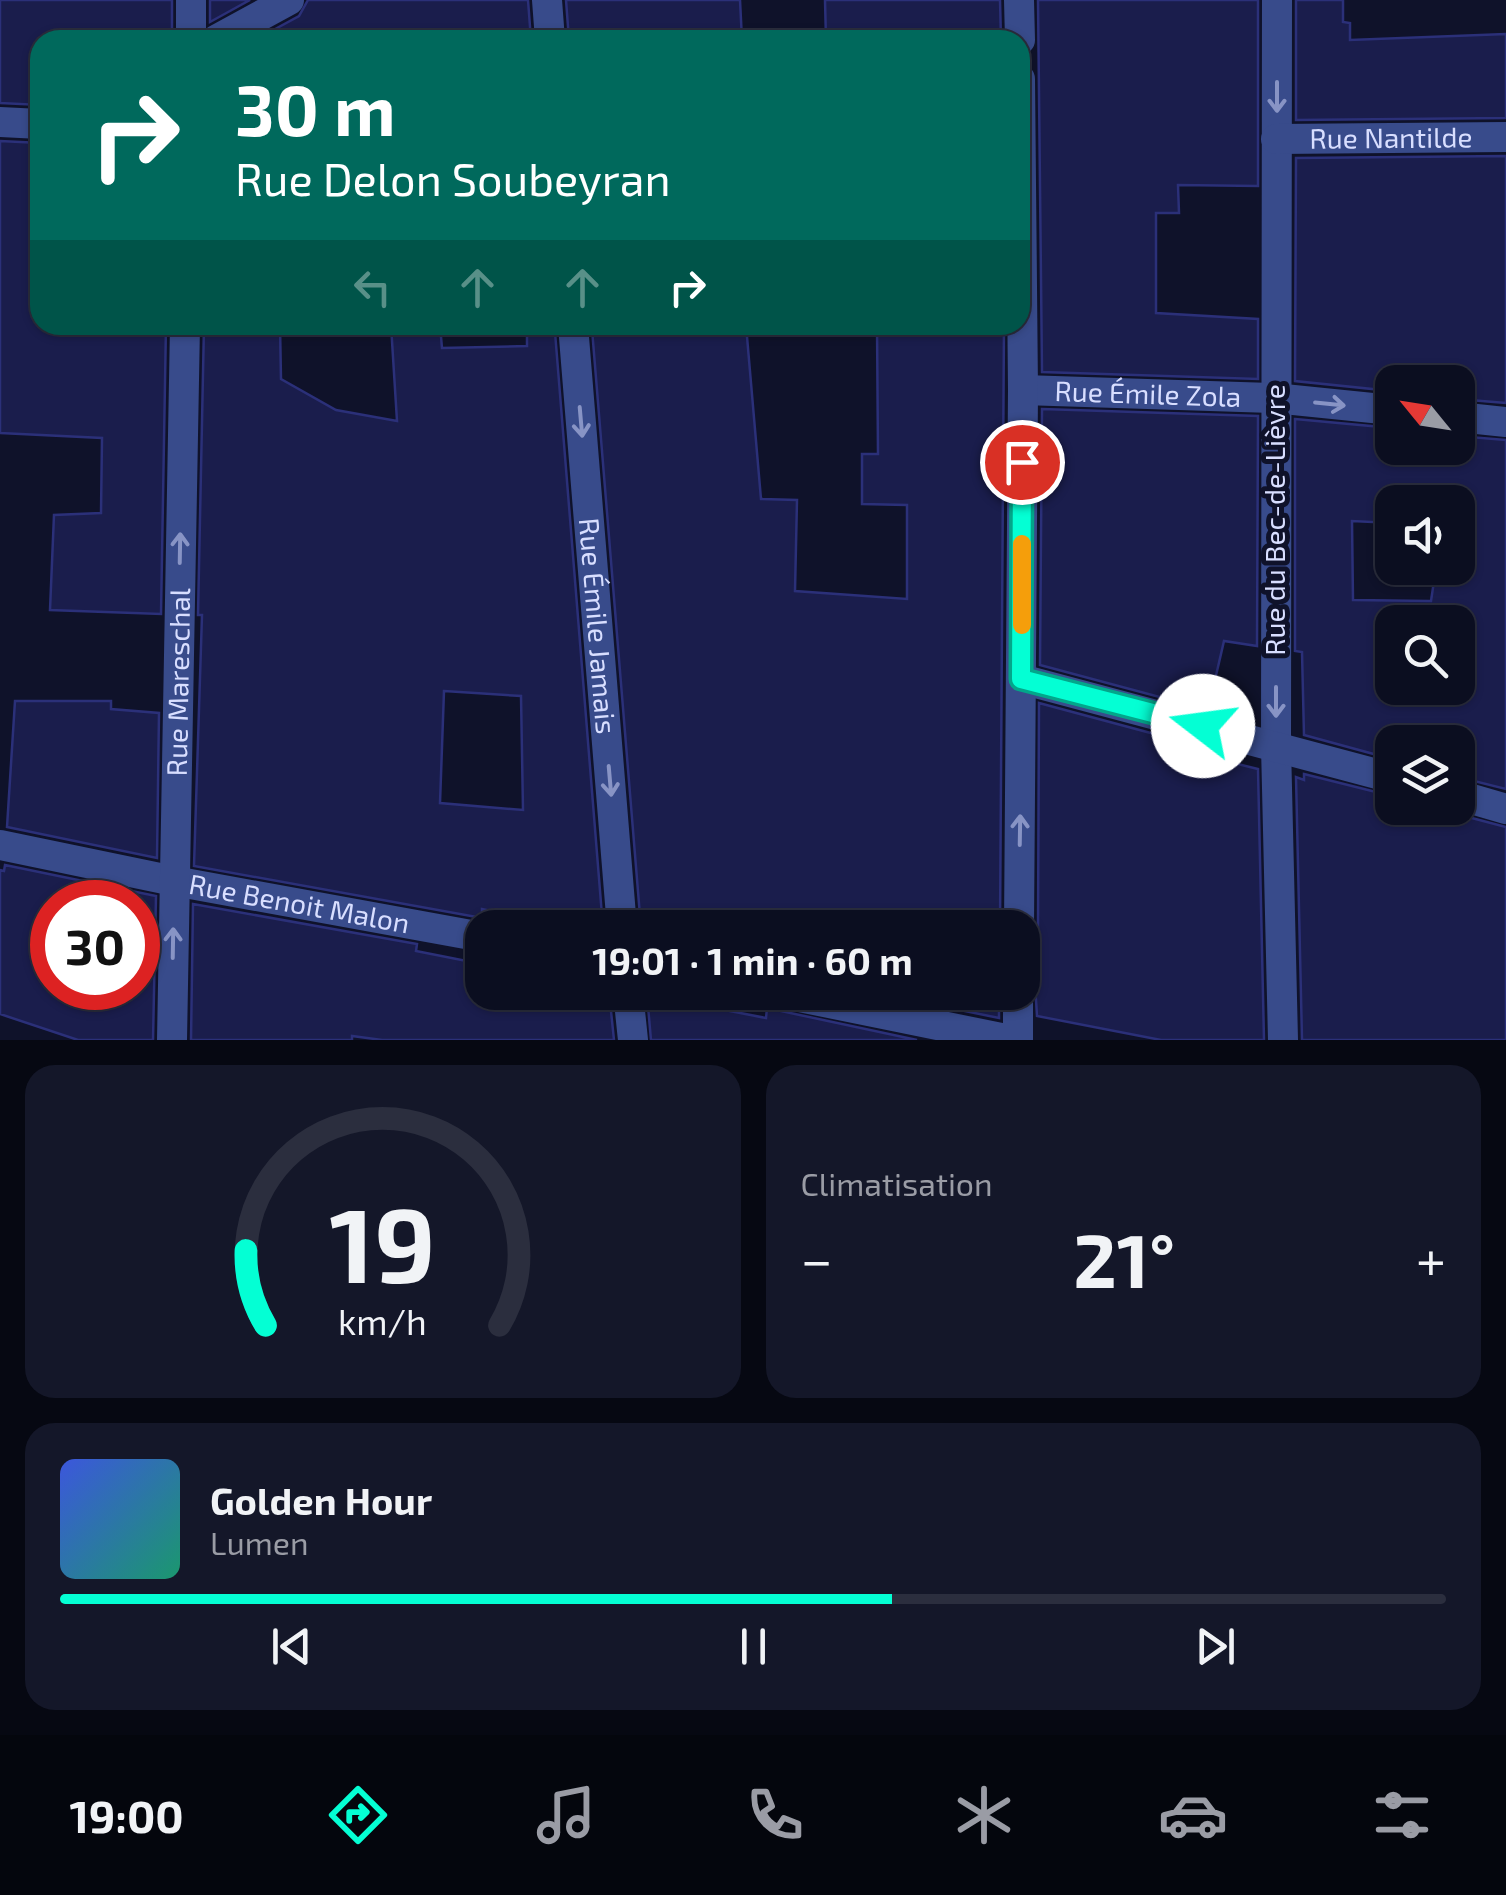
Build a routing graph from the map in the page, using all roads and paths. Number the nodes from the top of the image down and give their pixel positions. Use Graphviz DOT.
graph roads {
  1 [pos="191,0"];
  2 [pos="289,0"];
  3 [pos="547,0"];
  4 [pos="1019,0"];
  5 [pos="1277,0"];
  6 [pos="191,30"];
  7 [pos="234,30"];
  8 [pos="549,30"];
  9 [pos="1020,30"];
  10 [pos="0,122"];
  11 [pos="30,124"];
  12 [pos="1506,137"];
  13 [pos="1276,139"];
  14 [pos="185,335"];
  15 [pos="574,335"];
  16 [pos="1022,335"];
  17 [pos="1023,390"];
  18 [pos="1274,398"];
  19 [pos="1375,408"];
  20 [pos="1475,419"];
  21 [pos="1506,422"];
  22 [pos="1021,679"];
  23 [pos="1276,746"];
  24 [pos="1375,773"];
  25 [pos="1475,800"];
  26 [pos="1506,809"];
  27 [pos="0,845"];
  28 [pos="174,880"];
  29 [pos="621,910"];
  30 [pos="1019,910"];
  31 [pos="465,933"];
  32 [pos="630,1010"];
  33 [pos="865,1010"];
  34 [pos="1016,1010"];
  35 [pos="172,1040"];
  36 [pos="633,1040"];
  37 [pos="1014,1040"];
  38 [pos="1283,1040"];
  1 -- 6 [label="street"];
  2 -- 7 [label="street"];
  3 -- 8 [label="street"];
  4 -- 9 [label="street"];
  5 -- 13 [label="street, Rue du Bec-de-Lièvre, one-way"];
  10 -- 11 [label="street"];
  12 -- 13 [label="street, Rue Nantilde"];
  13 -- 18 [label="street, Rue du Bec-de-Lièvre"];
  28 -- 14 [label="street, Rue Mareschal, one-way"];
  15 -- 29 [label="street, Rue Émile Jamais, one-way"];
  16 -- 17 [label="street"];
  17 -- 18 [label="street, Rue Émile Zola"];
  17 -- 22 [label="street"];
  18 -- 19 [label="street, Rue Émile Zola, one-way"];
  18 -- 23 [label="street, Rue du Bec-de-Lièvre, one-way"];
  20 -- 21 [label="street"];
  22 -- 23 [label="street"];
  30 -- 22 [label="street, one-way"];
  23 -- 24 [label="street"];
  23 -- 38 [label="street, Rue du Bec-de-Lièvre"];
  25 -- 26 [label="street"];
  27 -- 28 [label="street, Rue Benoit Malon"];
  28 -- 31 [label="street, Rue Benoit Malon"];
  35 -- 28 [label="street, Rue Mareschal, one-way"];
  32 -- 36 [label="street"];
  33 -- 37 [label="street"];
  34 -- 37 [label="street"];
}
